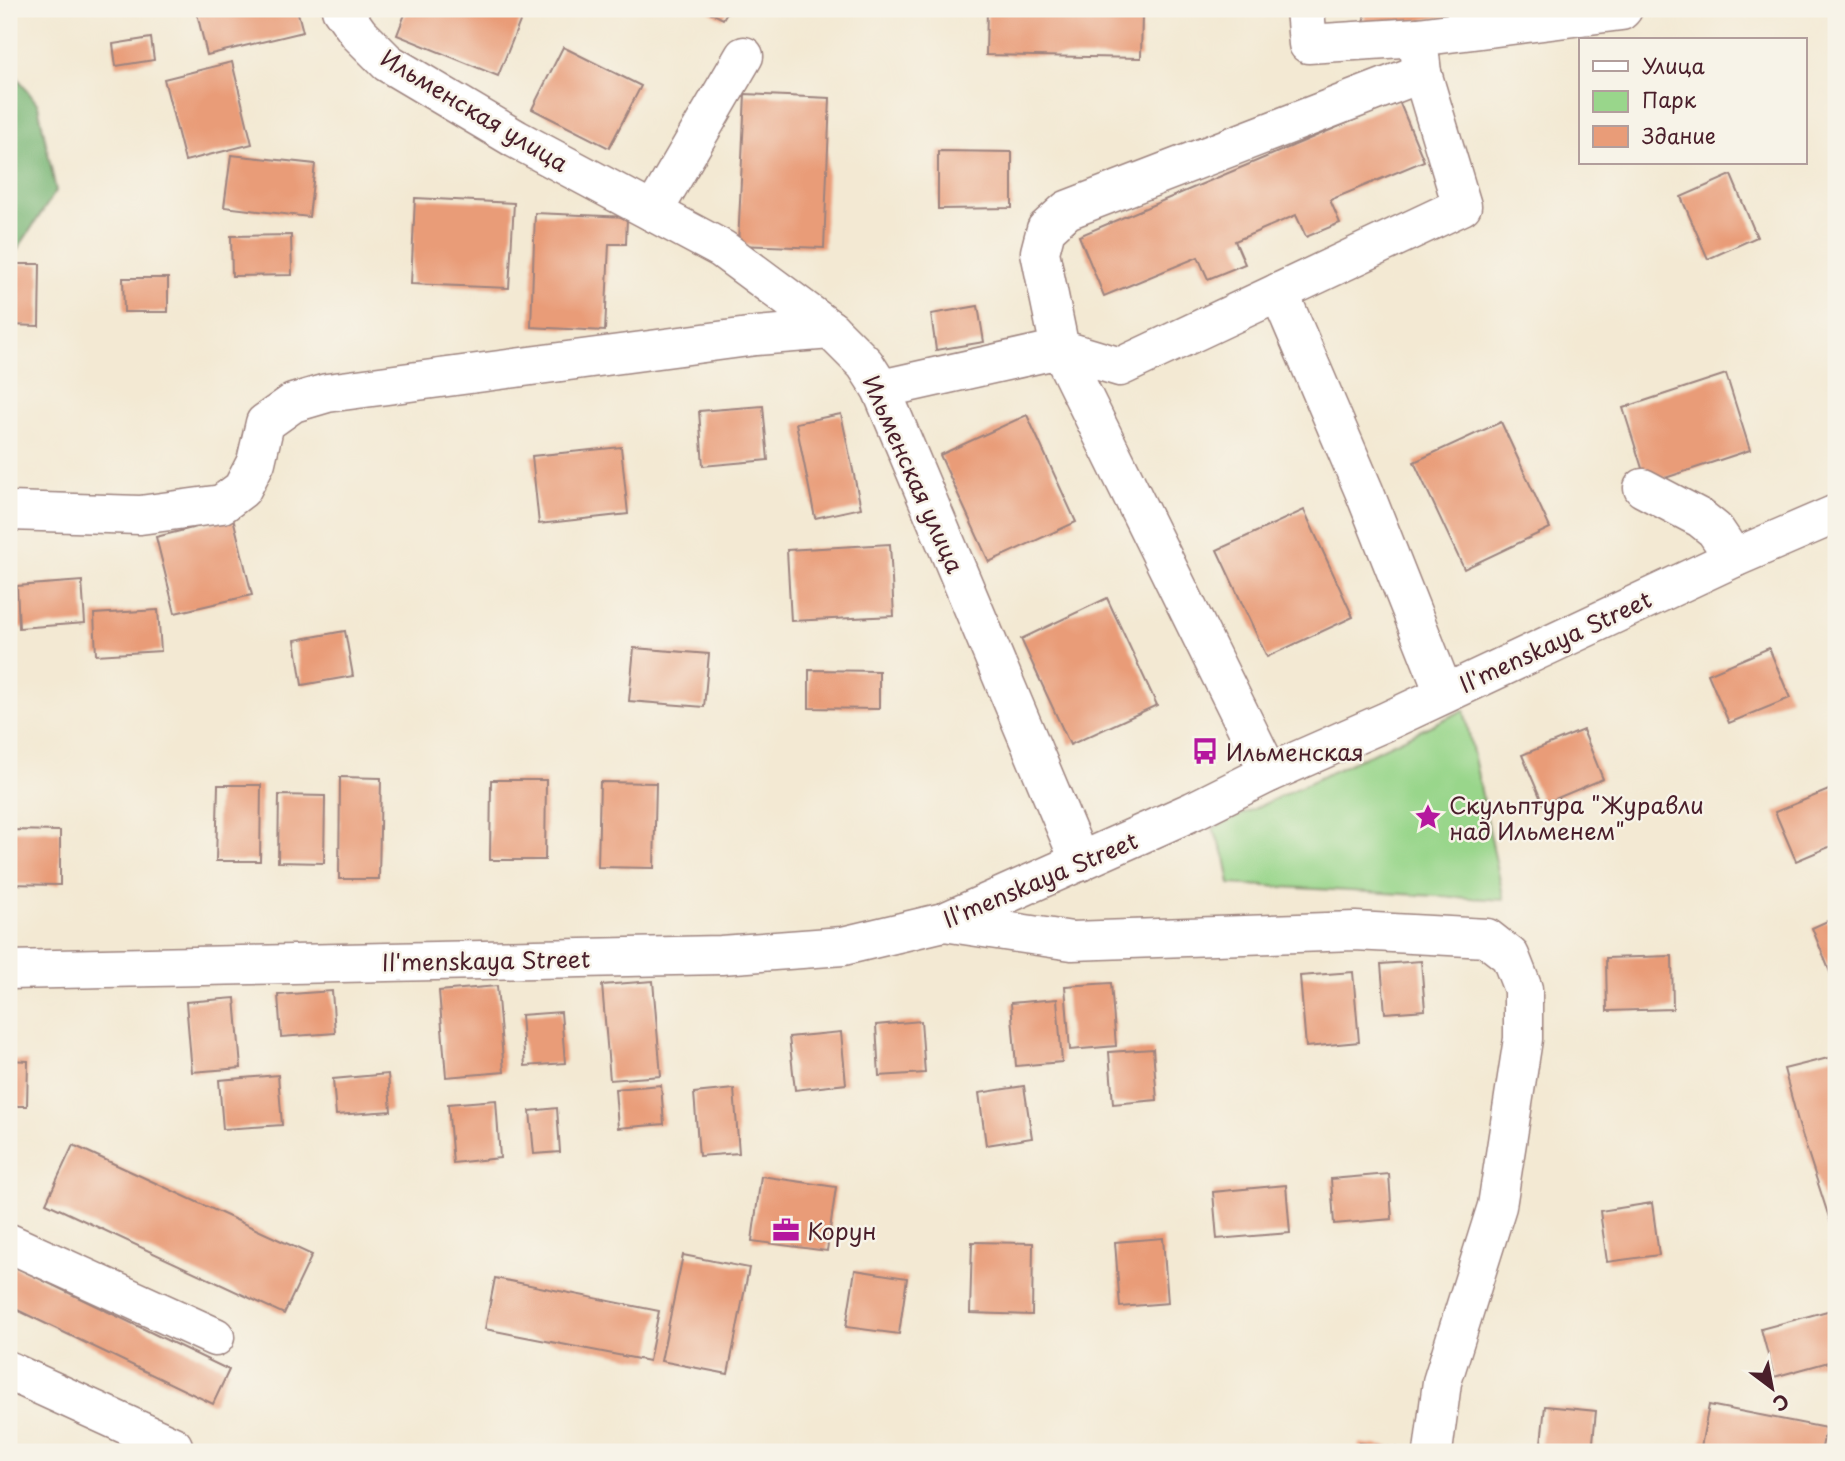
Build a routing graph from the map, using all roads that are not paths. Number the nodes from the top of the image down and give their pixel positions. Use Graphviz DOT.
graph roads {
  1 [pos="341,9"];
  2 [pos="1305,9"];
  3 [pos="1623,9"];
  4 [pos="1420,55"];
  5 [pos="744,56"];
  6 [pos="653,212"];
  7 [pos="1279,292"];
  8 [pos="831,330"];
  9 [pos="1060,349"];
  10 [pos="881,389"];
  11 [pos="1643,488"];
  12 [pos="9,511"];
  13 [pos="1836,514"];
  14 [pos="1734,558"];
  15 [pos="1444,693"];
  16 [pos="1269,773"];
  17 [pos="1080,862"];
  18 [pos="944,922"];
  19 [pos="9,970"];
  20 [pos="9,1243"];
  21 [pos="215,1337"];
  22 [pos="9,1371"];
  23 [pos="173,1446"];
  24 [pos="1433,1452"];
  1 -- 6 [label="street, Ильменская улица"];
  2 -- 4 [label="street"];
  3 -- 4 [label="street"];
  4 -- 7 [label="street"];
  4 -- 9 [label="street"];
  5 -- 6 [label="street"];
  6 -- 8 [label="street, Ильменская улица"];
  7 -- 9 [label="street"];
  7 -- 15 [label="street"];
  8 -- 10 [label="street, Ильменская улица"];
  8 -- 12 [label="street"];
  9 -- 10 [label="street"];
  9 -- 16 [label="street"];
  10 -- 17 [label="street, Ильменская улица"];
  11 -- 14 [label="street"];
  13 -- 14 [label="street, Il'menskaya Street"];
  14 -- 15 [label="street, Il'menskaya Street"];
  15 -- 16 [label="street, Il'menskaya Street"];
  16 -- 17 [label="street, Il'menskaya Street"];
  17 -- 18 [label="street, Il'menskaya Street"];
  18 -- 19 [label="street, Il'menskaya Street"];
  18 -- 24 [label="street"];
  20 -- 21 [label="street"];
  22 -- 23 [label="street"];
}
